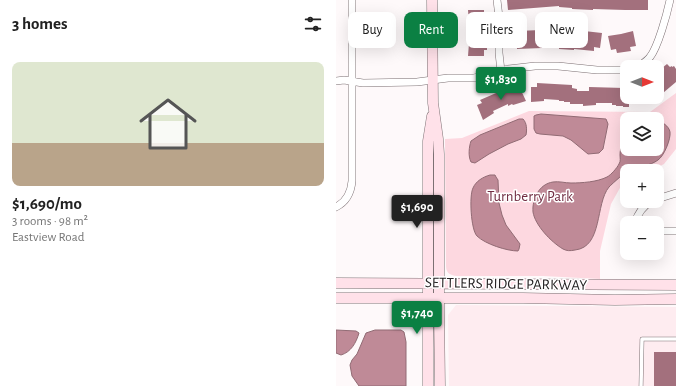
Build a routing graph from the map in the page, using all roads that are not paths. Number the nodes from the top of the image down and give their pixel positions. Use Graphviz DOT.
graph roads {
  1 [pos="352,0"];
  2 [pos="432,0"];
  3 [pos="496,0"];
  4 [pos="670,0"];
  5 [pos="648,60"];
  6 [pos="501,70"];
  7 [pos="620,70"];
  8 [pos="433,80"];
  9 [pos="336,81"];
  10 [pos="352,81"];
  11 [pos="434,103"];
  12 [pos="676,193"];
  13 [pos="664,197"];
  14 [pos="336,208"];
  15 [pos="664,231"];
  16 [pos="676,231"];
  17 [pos="336,284"];
  18 [pos="428,284"];
  19 [pos="439,284"];
  20 [pos="676,285"];
  21 [pos="336,298"];
  22 [pos="433,298"];
  23 [pos="676,299"];
  24 [pos="676,339"];
  25 [pos="428,386"];
  26 [pos="440,386"];
  27 [pos="641,386"];
  1 -- 10 [label="street"];
  2 -- 8 [label="street"];
  3 -- 6 [label="street"];
  4 -- 5 [label="street"];
  6 -- 7 [label="street"];
  6 -- 8 [label="street"];
  8 -- 10 [label="street"];
  8 -- 11 [label="street"];
  9 -- 10 [label="street"];
  10 -- 14 [label="street"];
  11 -- 18 [label="street"];
  11 -- 19 [label="street"];
  12 -- 13 [label="street"];
  15 -- 16 [label="street"];
  17 -- 18 [label="street, SETTLERS RIDGE PARKWAY"];
  18 -- 19 [label="street, SETTLERS RIDGE PARKWAY"];
  18 -- 22 [label="street"];
  19 -- 20 [label="street, SETTLERS RIDGE PARKWAY"];
  19 -- 22 [label="street"];
  21 -- 22 [label="street, SETTLERS RIDGE PARKWAY"];
  22 -- 23 [label="street, SETTLERS RIDGE PARKWAY"];
  22 -- 25 [label="street"];
  22 -- 26 [label="street"];
  24 -- 27 [label="lane"];
}
